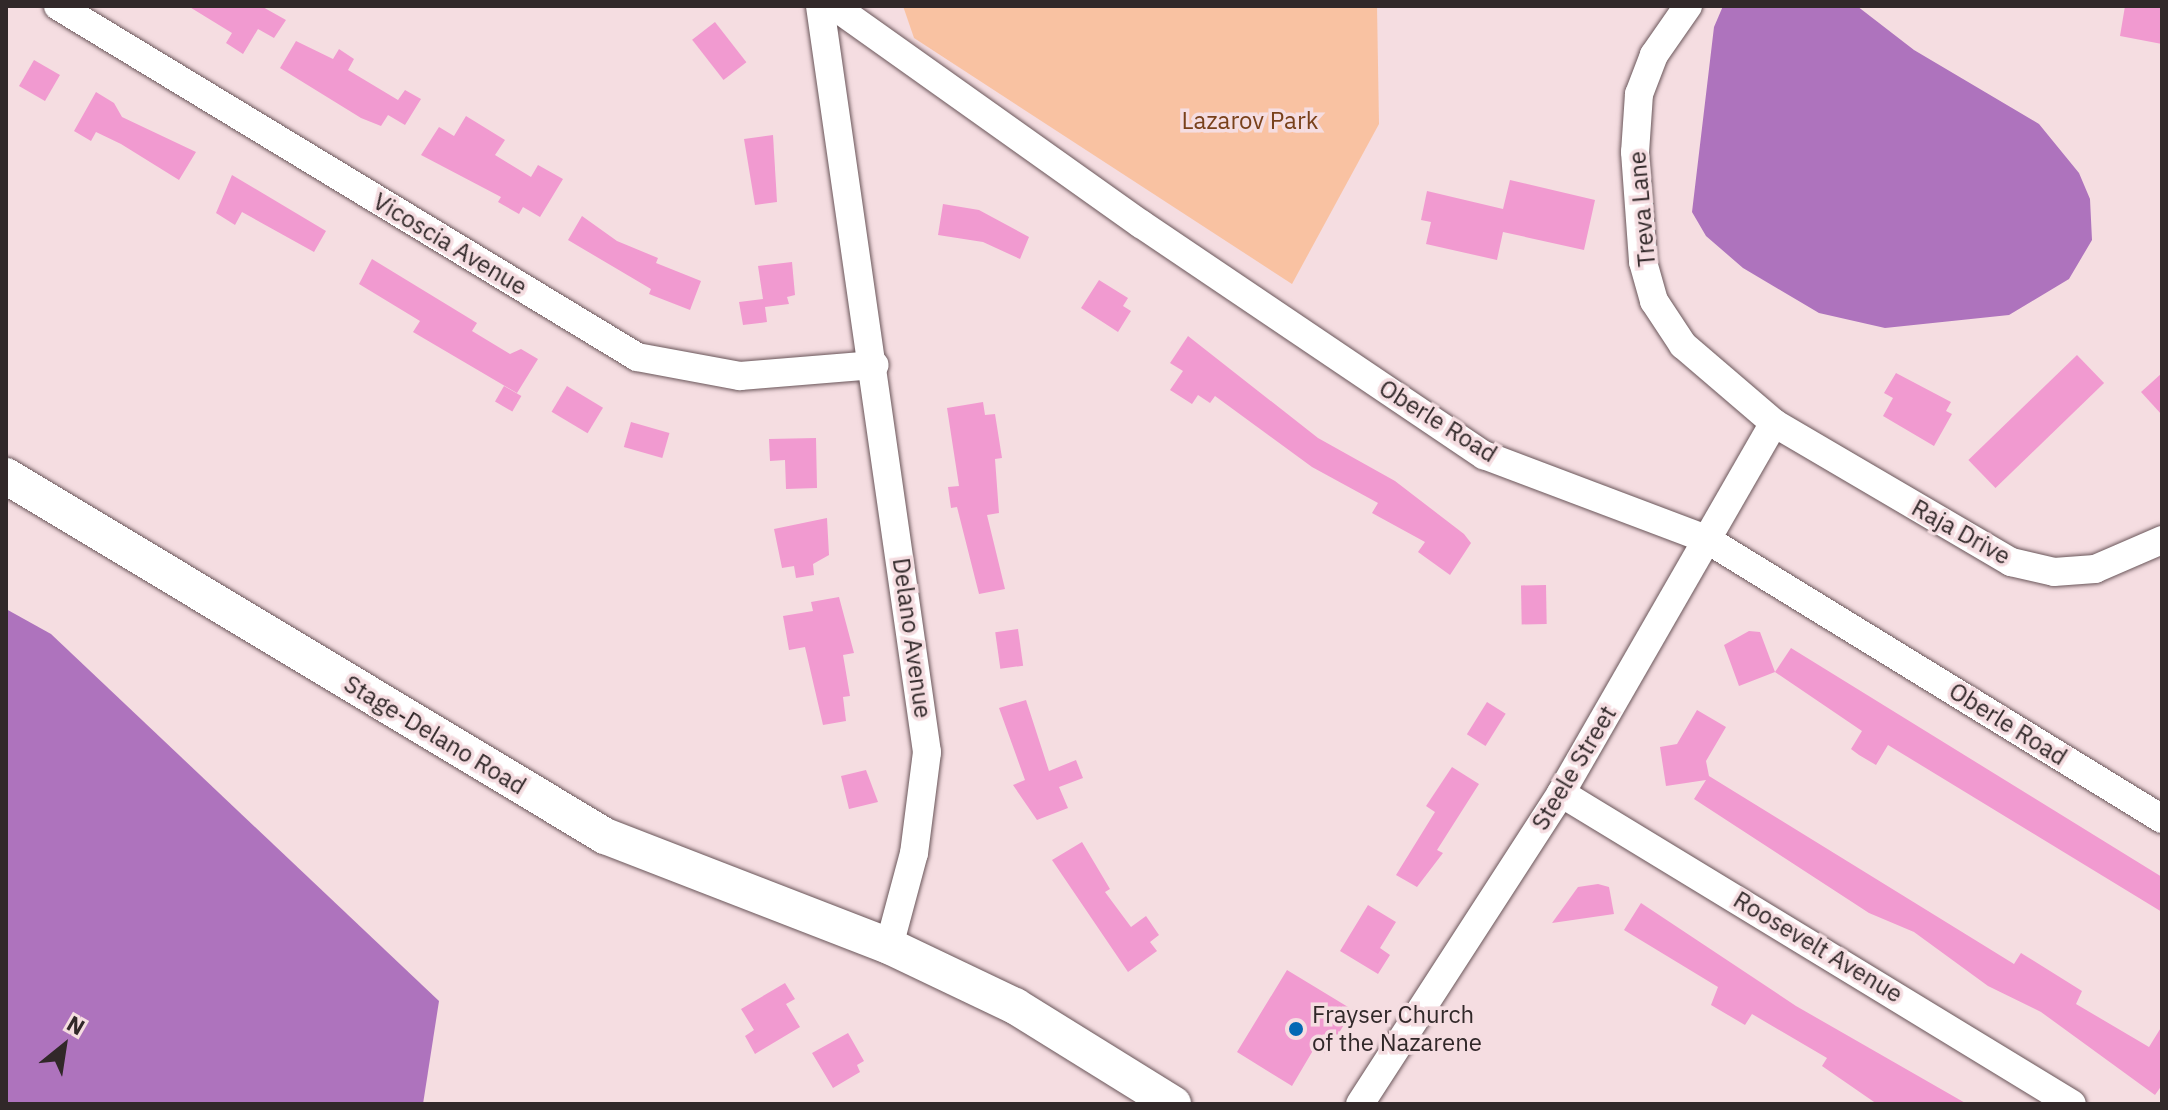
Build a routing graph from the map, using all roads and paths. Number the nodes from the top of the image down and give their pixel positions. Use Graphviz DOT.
graph roads {
  1 [pos="58,6"];
  2 [pos="820,6"];
  3 [pos="834,6"];
  4 [pos="1688,6"];
  5 [pos="875,365"];
  6 [pos="1774,423"];
  7 [pos="6,476"];
  8 [pos="1706,539"];
  9 [pos="2162,540"];
  10 [pos="1561,793"];
  11 [pos="2162,819"];
  12 [pos="889,946"];
  13 [pos="1173,1104"];
  14 [pos="1360,1104"];
  15 [pos="2072,1104"];
  1 -- 5 [label="street, Vicoscia Avenue"];
  2 -- 5 [label="street, Delano Avenue"];
  3 -- 8 [label="street, Oberle Road"];
  4 -- 6 [label="street, Treva Lane"];
  5 -- 12 [label="street, Delano Avenue"];
  6 -- 8 [label="street, Steele Street"];
  6 -- 9 [label="street, Raja Drive"];
  7 -- 12 [label="main road, Stage-Delano Road"];
  8 -- 10 [label="street, Steele Street"];
  8 -- 11 [label="street, Oberle Road"];
  10 -- 14 [label="street, Steele Street"];
  10 -- 15 [label="street, Roosevelt Avenue"];
  12 -- 13 [label="main road"];
}
